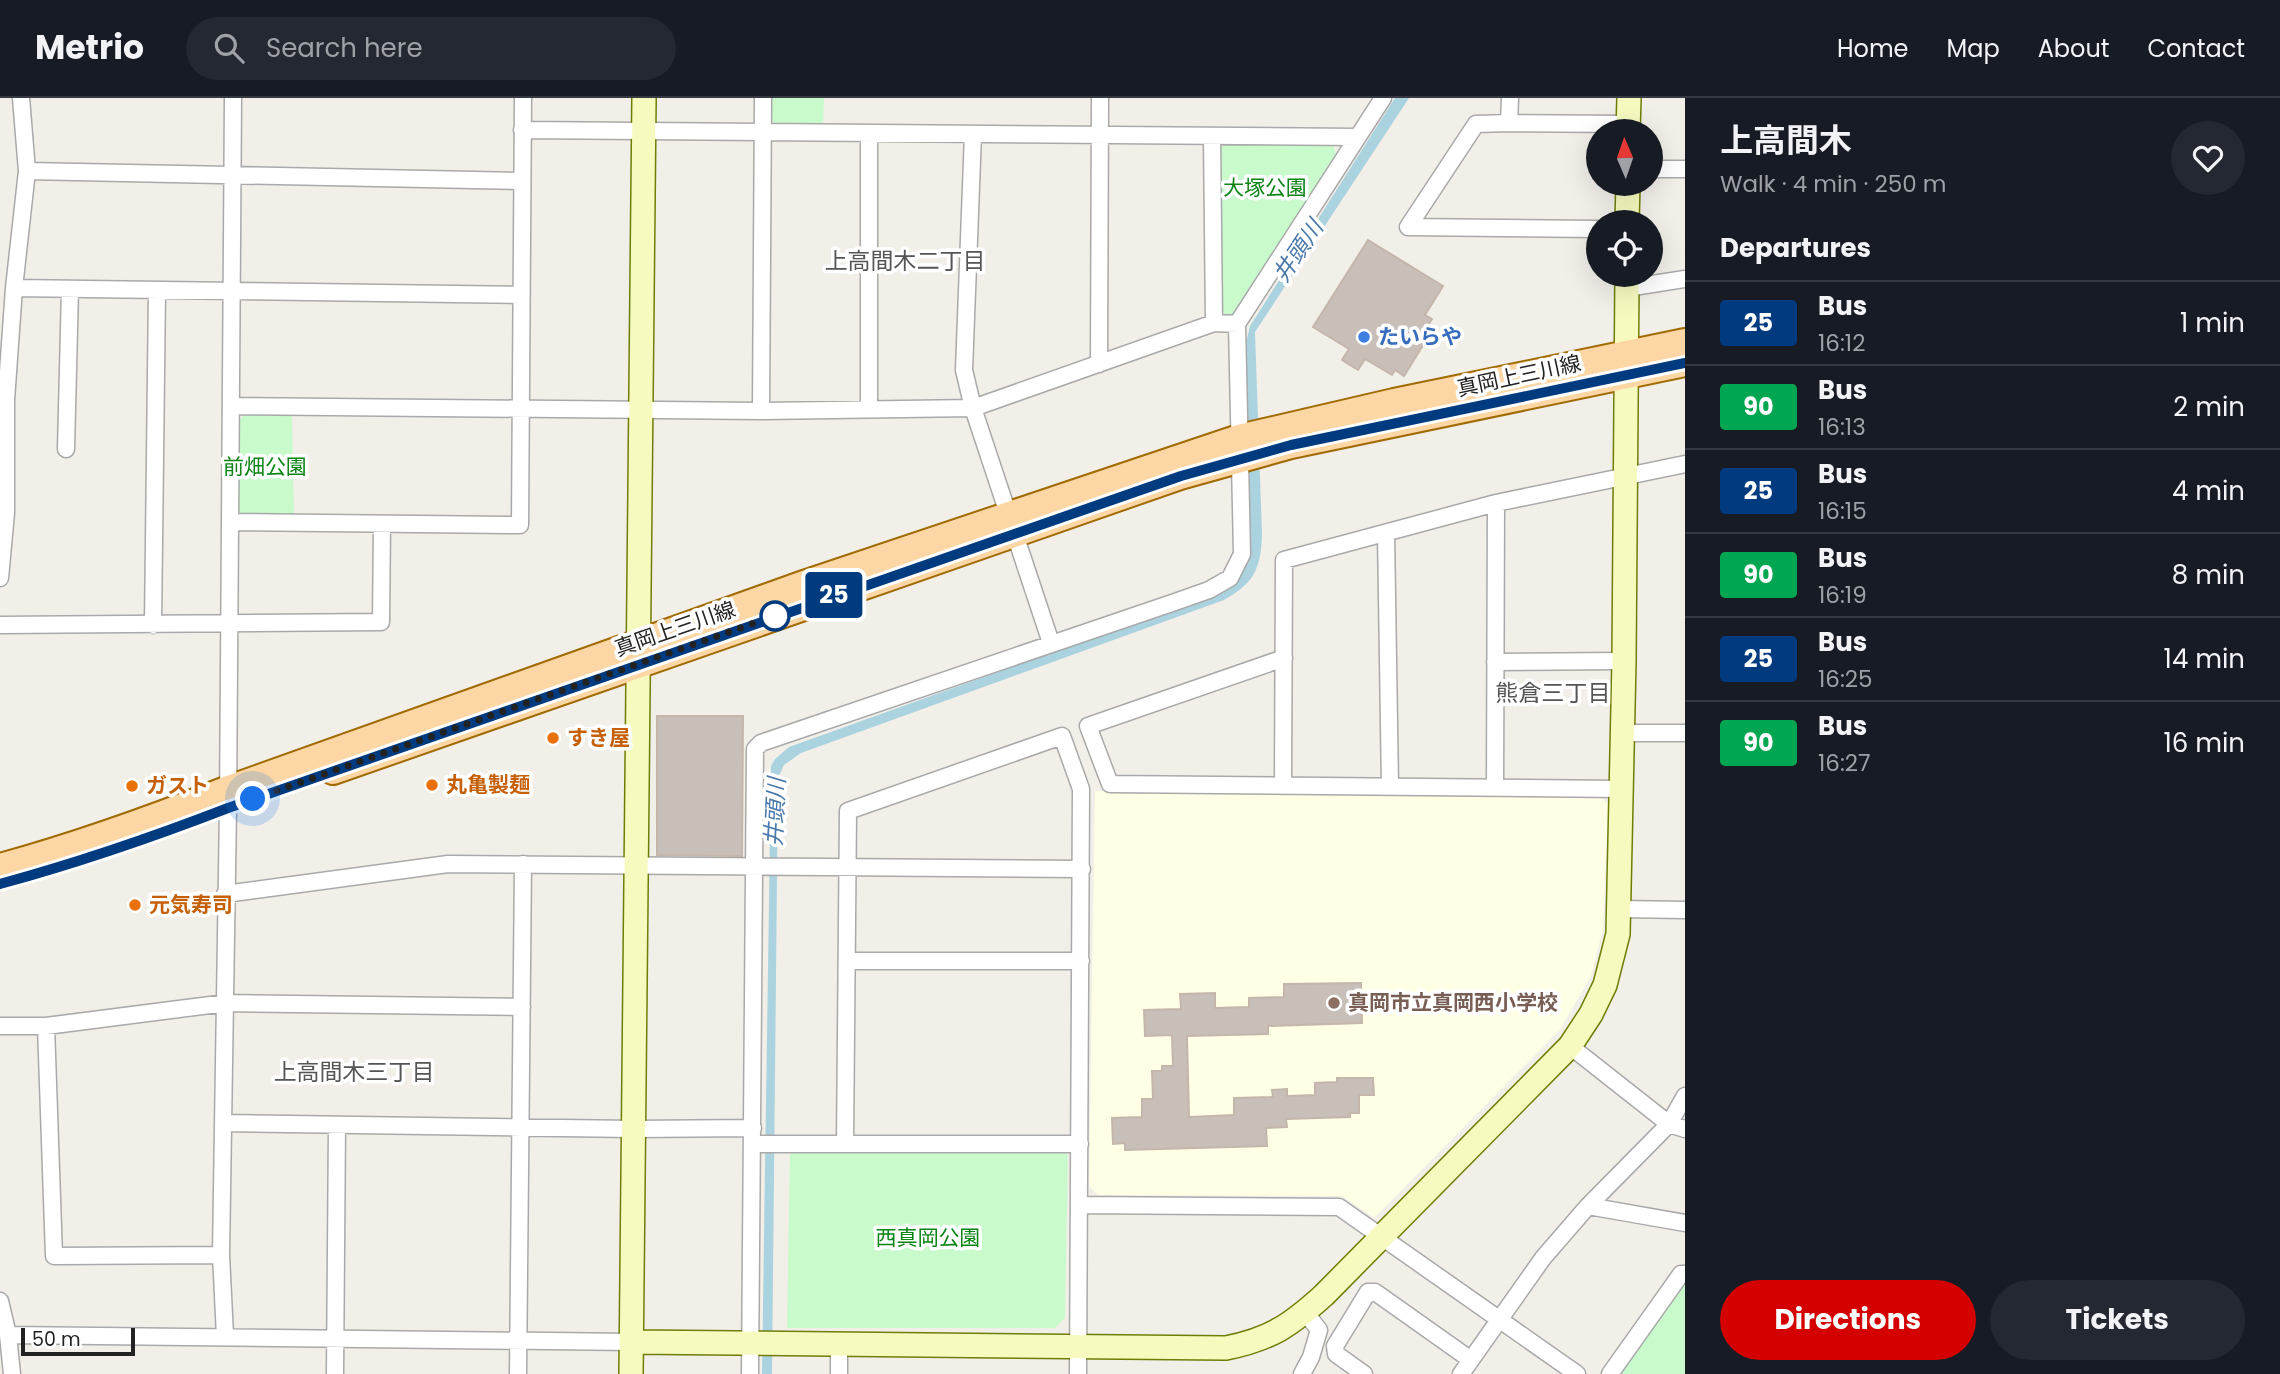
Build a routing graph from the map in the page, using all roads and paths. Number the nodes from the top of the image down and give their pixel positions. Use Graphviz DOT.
graph roads {
  1 [pos="21,98"];
  2 [pos="233,98"];
  3 [pos="523,98"];
  4 [pos="644,98"];
  5 [pos="763,98"];
  6 [pos="1100,98"];
  7 [pos="1384,98"];
  8 [pos="1510,98"];
  9 [pos="1629,98"];
  10 [pos="1628,119"];
  11 [pos="1509,123"];
  12 [pos="1586,126"];
  13 [pos="522,130"];
  14 [pos="644,132"];
  15 [pos="763,132"];
  16 [pos="869,133"];
  17 [pos="973,134"];
  18 [pos="1100,135"];
  19 [pos="1212,136"];
  20 [pos="1358,137"];
  21 [pos="1663,169"];
  22 [pos="1685,169"];
  23 [pos="27,171"];
  24 [pos="233,176"];
  25 [pos="522,181"];
  26 [pos="1586,229"];
  27 [pos="1685,279"];
  28 [pos="1663,280"];
  29 [pos="1627,287"];
  30 [pos="14,288"];
  31 [pos="70,289"];
  32 [pos="157,290"];
  33 [pos="232,291"];
  34 [pos="521,295"];
  35 [pos="1214,323"];
  36 [pos="1237,324"];
  37 [pos="1685,342"];
  38 [pos="1685,363"];
  39 [pos="1099,364"];
  40 [pos="1626,364"];
  41 [pos="231,406"];
  42 [pos="974,408"];
  43 [pos="869,409"];
  44 [pos="520,410"];
  45 [pos="641,410"];
  46 [pos="761,411"];
  47 [pos="1239,448"];
  48 [pos="66,449"];
  49 [pos="1685,464"];
  50 [pos="1624,477"];
  51 [pos="1496,503"];
  52 [pos="230,522"];
  53 [pos="1010,523"];
  54 [pos="382,524"];
  55 [pos="1385,533"];
  56 [pos="0,578"];
  57 [pos="0,625"];
  58 [pos="153,625"];
  59 [pos="229,625"];
  60 [pos="1051,643"];
  61 [pos="637,653"];
  62 [pos="1283,658"];
  63 [pos="1624,661"];
  64 [pos="1495,662"];
  65 [pos="1623,733"];
  66 [pos="1685,733"];
  67 [pos="1283,786"];
  68 [pos="1390,787"];
  69 [pos="1494,788"];
  70 [pos="1622,789"];
  71 [pos="227,799"];
  72 [pos="523,864"];
  73 [pos="636,864"];
  74 [pos="754,865"];
  75 [pos="847,866"];
  76 [pos="0,867"];
  77 [pos="1082,869"];
  78 [pos="0,884"];
  79 [pos="225,894"];
  80 [pos="1620,909"];
  81 [pos="1685,910"];
  82 [pos="847,961"];
  83 [pos="1080,961"];
  84 [pos="226,1003"];
  85 [pos="522,1007"];
  86 [pos="0,1026"];
  87 [pos="46,1026"];
  88 [pos="1570,1046"];
  89 [pos="1685,1096"];
  90 [pos="224,1123"];
  91 [pos="1669,1124"];
  92 [pos="337,1125"];
  93 [pos="522,1127"];
  94 [pos="633,1129"];
  95 [pos="1685,1129"];
  96 [pos="753,1136"];
  97 [pos="845,1144"];
  98 [pos="1080,1144"];
  99 [pos="1080,1205"];
  100 [pos="1588,1206"];
  101 [pos="1685,1223"];
  102 [pos="1382,1237"];
  103 [pos="221,1255"];
  104 [pos="1685,1274"];
  105 [pos="0,1301"];
  106 [pos="1305,1312"];
  107 [pos="1499,1320"];
  108 [pos="8,1335"];
  109 [pos="225,1336"];
  110 [pos="336,1339"];
  111 [pos="519,1340"];
  112 [pos="631,1342"];
  113 [pos="750,1343"];
  114 [pos="839,1343"];
  115 [pos="1079,1347"];
  116 [pos="1471,1360"];
  117 [pos="12,1374"];
  118 [pos="335,1374"];
  119 [pos="518,1374"];
  120 [pos="631,1374"];
  121 [pos="750,1374"];
  122 [pos="839,1374"];
  123 [pos="1079,1374"];
  124 [pos="1302,1374"];
  125 [pos="1364,1374"];
  126 [pos="1461,1374"];
  127 [pos="1577,1374"];
  128 [pos="1610,1374"];
  1 -- 23 [label="street"];
  2 -- 24 [label="street"];
  3 -- 13 [label="street"];
  4 -- 14 [label="street"];
  5 -- 15 [label="street"];
  6 -- 18 [label="street"];
  7 -- 20 [label="street"];
  8 -- 11 [label="street"];
  9 -- 10 [label="street"];
  11 -- 12 [label="street"];
  11 -- 26 [label="street"];
  13 -- 14 [label="street"];
  13 -- 25 [label="street"];
  14 -- 15 [label="street"];
  14 -- 45 [label="street"];
  15 -- 16 [label="street"];
  15 -- 46 [label="street"];
  16 -- 17 [label="street"];
  16 -- 43 [label="street"];
  17 -- 18 [label="street"];
  17 -- 42 [label="street"];
  18 -- 19 [label="street"];
  18 -- 39 [label="street"];
  19 -- 20 [label="street"];
  19 -- 35 [label="street"];
  20 -- 36 [label="street"];
  21 -- 22 [label="street"];
  23 -- 24 [label="street"];
  23 -- 30 [label="street"];
  24 -- 25 [label="street"];
  24 -- 33 [label="street"];
  25 -- 34 [label="street"];
  27 -- 28 [label="street"];
  29 -- 40 [label="street"];
  30 -- 31 [label="street"];
  30 -- 56 [label="street"];
  31 -- 32 [label="street"];
  31 -- 48 [label="street"];
  32 -- 33 [label="street"];
  32 -- 58 [label="street"];
  33 -- 34 [label="street"];
  33 -- 41 [label="street"];
  34 -- 44 [label="street"];
  35 -- 36 [label="street"];
  35 -- 39 [label="street"];
  36 -- 47 [label="street"];
  37 -- 40 [label="main road, 真岡上三川線"];
  38 -- 40 [label="main road, 真岡上三川線"];
  39 -- 42 [label="street"];
  40 -- 47 [label="main road, 真岡上三川線"];
  40 -- 50 [label="street"];
  41 -- 44 [label="street"];
  41 -- 52 [label="street"];
  42 -- 43 [label="street"];
  42 -- 53 [label="street"];
  43 -- 46 [label="street"];
  44 -- 45 [label="street"];
  44 -- 54 [label="street"];
  45 -- 46 [label="street"];
  45 -- 61 [label="street"];
  47 -- 53 [label="main road, 真岡上三川線"];
  47 -- 60 [label="street"];
  49 -- 50 [label="street"];
  50 -- 51 [label="street"];
  50 -- 63 [label="street"];
  51 -- 55 [label="street"];
  51 -- 64 [label="street"];
  52 -- 54 [label="street"];
  52 -- 59 [label="street"];
  53 -- 60 [label="street"];
  53 -- 61 [label="main road, 真岡上三川線"];
  54 -- 59 [label="street"];
  55 -- 62 [label="street"];
  55 -- 68 [label="street"];
  57 -- 58 [label="street"];
  58 -- 59 [label="street"];
  59 -- 71 [label="street"];
  60 -- 74 [label="street"];
  61 -- 71 [label="main road, 真岡上三川線"];
  61 -- 73 [label="street"];
  62 -- 67 [label="street"];
  62 -- 67 [label="street"];
  63 -- 64 [label="street"];
  63 -- 65 [label="street"];
  64 -- 69 [label="street"];
  65 -- 66 [label="street"];
  65 -- 70 [label="street"];
  67 -- 68 [label="street"];
  68 -- 69 [label="street"];
  69 -- 70 [label="street"];
  70 -- 80 [label="street"];
  71 -- 76 [label="main road, 真岡上三川線"];
  71 -- 78 [label="main road, 真岡上三川線"];
  71 -- 79 [label="street"];
  72 -- 73 [label="street"];
  72 -- 79 [label="street"];
  72 -- 85 [label="street"];
  73 -- 74 [label="street"];
  73 -- 94 [label="street"];
  74 -- 75 [label="street"];
  74 -- 96 [label="street"];
  75 -- 77 [label="street"];
  75 -- 77 [label="street"];
  75 -- 82 [label="street"];
  77 -- 83 [label="street"];
  79 -- 84 [label="street"];
  80 -- 81 [label="street"];
  80 -- 88 [label="street"];
  82 -- 83 [label="street"];
  82 -- 97 [label="street"];
  83 -- 98 [label="street"];
  84 -- 85 [label="street"];
  84 -- 87 [label="street"];
  84 -- 90 [label="street"];
  85 -- 93 [label="street"];
  86 -- 87 [label="street"];
  87 -- 103 [label="street"];
  88 -- 91 [label="street"];
  88 -- 102 [label="street"];
  89 -- 91 [label="street"];
  90 -- 92 [label="street"];
  90 -- 103 [label="street"];
  91 -- 95 [label="street"];
  91 -- 100 [label="street"];
  92 -- 93 [label="street"];
  92 -- 110 [label="street"];
  93 -- 94 [label="street"];
  93 -- 111 [label="street"];
  94 -- 96 [label="street"];
  94 -- 112 [label="street"];
  96 -- 97 [label="street"];
  96 -- 113 [label="street"];
  97 -- 98 [label="street"];
  98 -- 99 [label="street"];
  99 -- 102 [label="street"];
  99 -- 115 [label="street"];
  100 -- 101 [label="street"];
  100 -- 107 [label="street"];
  102 -- 106 [label="street"];
  102 -- 107 [label="street"];
  103 -- 109 [label="street"];
  104 -- 128 [label="street"];
  105 -- 108 [label="street"];
  106 -- 115 [label="street"];
  106 -- 124 [label="street"];
  107 -- 116 [label="street"];
  107 -- 127 [label="street"];
  108 -- 109 [label="street"];
  108 -- 117 [label="street"];
  109 -- 110 [label="street"];
  110 -- 111 [label="street"];
  110 -- 118 [label="street"];
  111 -- 112 [label="street"];
  111 -- 119 [label="street"];
  112 -- 113 [label="street"];
  112 -- 120 [label="street"];
  113 -- 114 [label="street"];
  113 -- 121 [label="street"];
  114 -- 115 [label="street"];
  114 -- 122 [label="street"];
  115 -- 123 [label="street"];
  116 -- 125 [label="street"];
  116 -- 126 [label="street"];
}
